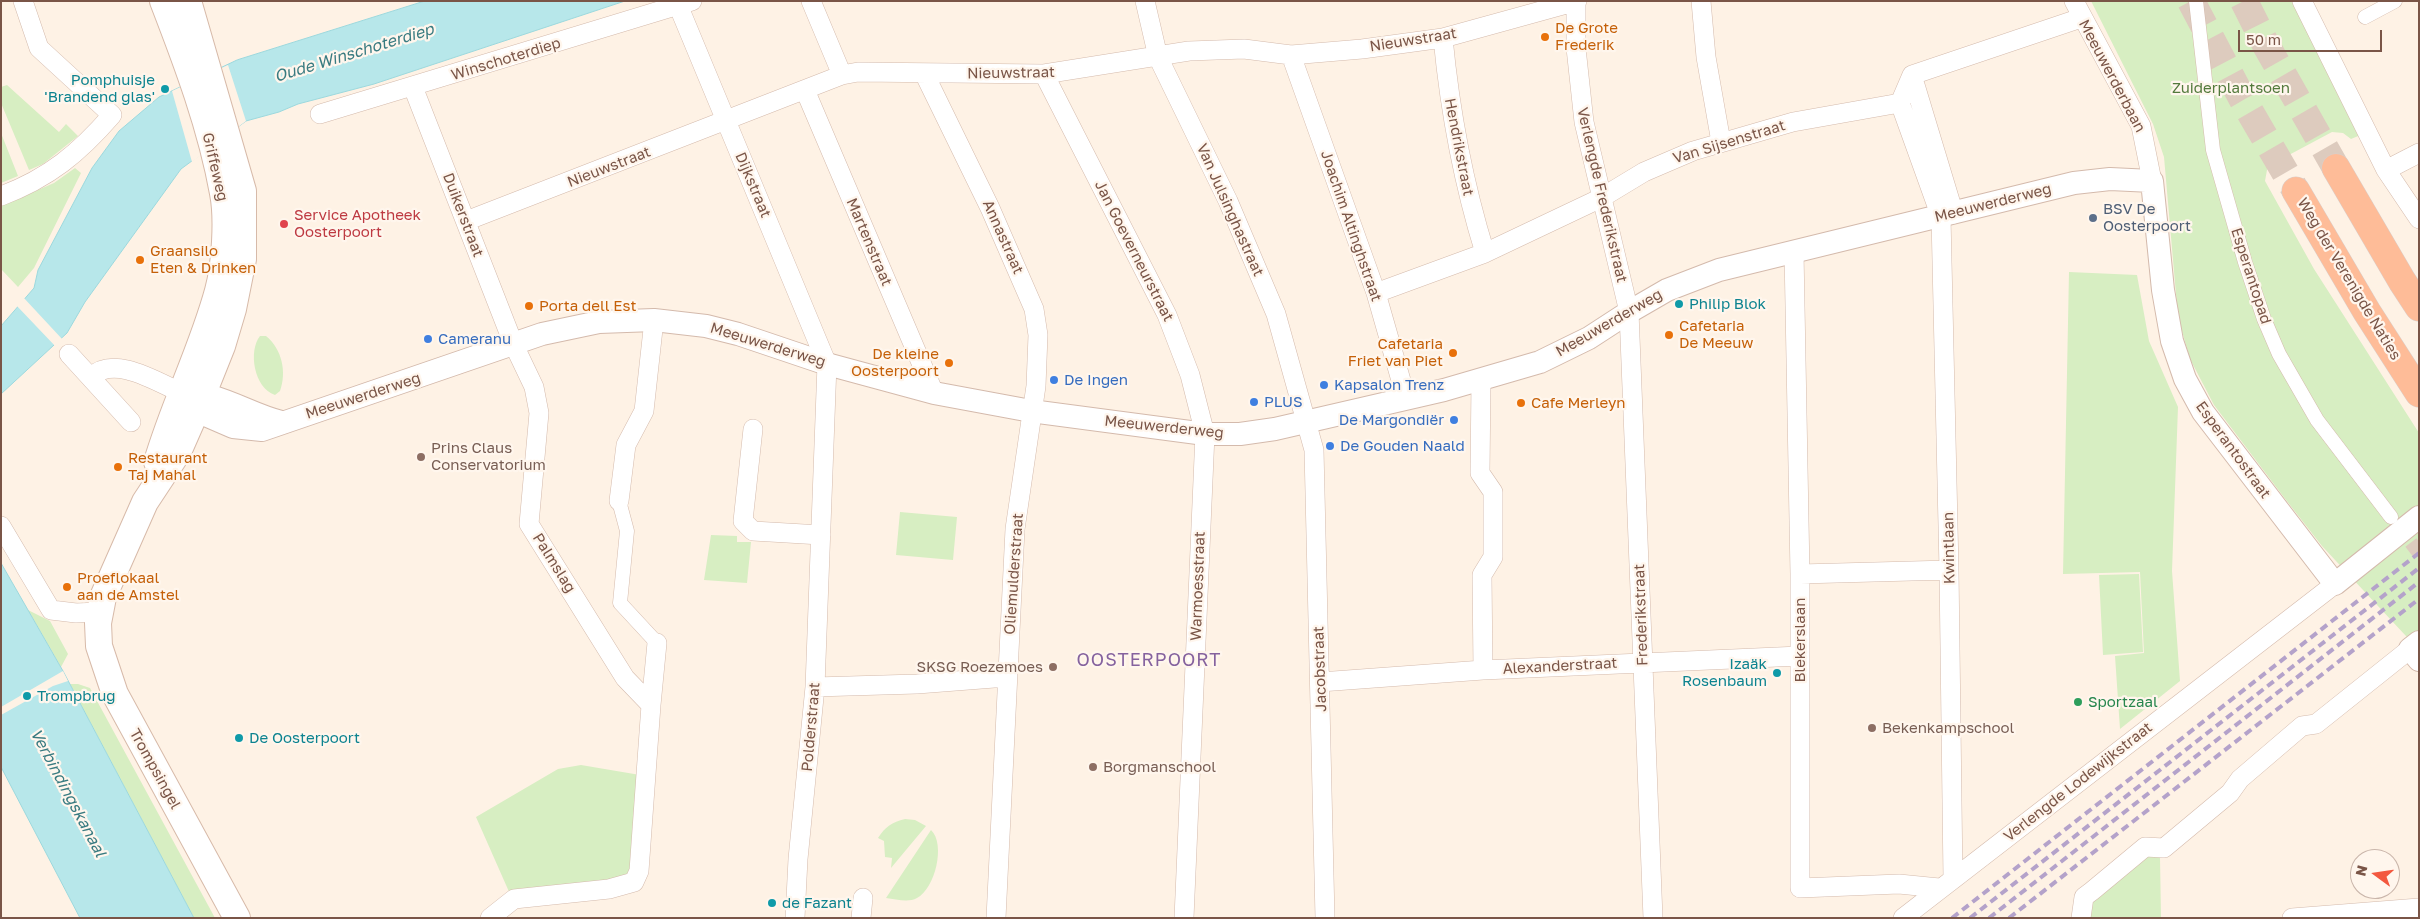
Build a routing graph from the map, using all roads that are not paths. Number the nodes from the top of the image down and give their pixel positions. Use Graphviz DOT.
graph roads {
  1 [pos="23,1"];
  2 [pos="163,1"];
  3 [pos="188,1"];
  4 [pos="811,1"];
  5 [pos="1145,1"];
  6 [pos="1576,1"];
  7 [pos="1701,1"];
  8 [pos="2196,1"];
  9 [pos="2302,1"];
  10 [pos="2395,1"];
  11 [pos="685,3"];
  12 [pos="2077,10"];
  13 [pos="2365,17"];
  14 [pos="1443,38"];
  15 [pos="1291,55"];
  16 [pos="1158,57"];
  17 [pos="924,73"];
  18 [pos="1044,74"];
  19 [pos="1912,74"];
  20 [pos="842,76"];
  21 [pos="200,77"];
  22 [pos="413,88"];
  23 [pos="805,90"];
  24 [pos="1900,103"];
  25 [pos="320,114"];
  26 [pos="726,122"];
  27 [pos="1721,142"];
  28 [pos="2419,153"];
  29 [pos="2336,168"];
  30 [pos="2386,170"];
  31 [pos="2152,181"];
  32 [pos="2296,191"];
  33 [pos="1,196"];
  34 [pos="1601,198"];
  35 [pos="1948,215"];
  36 [pos="2419,219"];
  37 [pos="466,221"];
  38 [pos="1794,252"];
  39 [pos="1486,253"];
  40 [pos="1376,293"];
  41 [pos="2419,306"];
  42 [pos="1628,312"];
  43 [pos="654,320"];
  44 [pos="513,344"];
  45 [pos="69,354"];
  46 [pos="827,364"];
  47 [pos="91,377"];
  48 [pos="1481,381"];
  49 [pos="934,393"];
  50 [pos="2419,393"];
  51 [pos="1406,398"];
  52 [pos="194,399"];
  53 [pos="1031,411"];
  54 [pos="131,422"];
  55 [pos="1307,422"];
  56 [pos="753,429"];
  57 [pos="1205,434"];
  58 [pos="619,501"];
  59 [pos="145,502"];
  60 [pos="2390,517"];
  61 [pos="2419,517"];
  62 [pos="1,526"];
  63 [pos="821,535"];
  64 [pos="1949,570"];
  65 [pos="1800,574"];
  66 [pos="2334,584"];
  67 [pos="99,612"];
  68 [pos="657,643"];
  69 [pos="2416,650"];
  70 [pos="1800,656"];
  71 [pos="1643,662"];
  72 [pos="1483,670"];
  73 [pos="1007,677"];
  74 [pos="1320,682"];
  75 [pos="815,688"];
  76 [pos="651,705"];
  77 [pos="1946,883"];
  78 [pos="863,898"];
  79 [pos="2417,911"];
  80 [pos="237,918"];
  81 [pos="490,918"];
  82 [pos="795,918"];
  83 [pos="861,918"];
  84 [pos="996,918"];
  85 [pos="1184,918"];
  86 [pos="1325,918"];
  87 [pos="1653,918"];
  88 [pos="1903,918"];
  89 [pos="2081,918"];
  90 [pos="2292,918"];
  1 -- 33 [label="street"];
  2 -- 21 [label="main road, Griffeweg"];
  3 -- 21 [label="main road, Griffeweg"];
  4 -- 20 [label="street"];
  5 -- 16 [label="street, Van Julsinghastraat"];
  6 -- 14 [label="street, Nieuwstraat"];
  6 -- 34 [label="street, Verlengde Frederikstraat"];
  7 -- 27 [label="street"];
  8 -- 60 [label="street, Esperantopad"];
  9 -- 30 [label="street"];
  10 -- 13 [label="street"];
  11 -- 22 [label="street, Winschoterdiep"];
  11 -- 26 [label="street, Dijkstraat"];
  12 -- 19 [label="street"];
  12 -- 31 [label="street, Meeuwerderbaan"];
  14 -- 15 [label="street, Nieuwstraat"];
  14 -- 39 [label="street, Hendrikstraat"];
  15 -- 16 [label="street, Nieuwstraat"];
  15 -- 40 [label="street, Joachim Altinghstraat"];
  16 -- 18 [label="street, Nieuwstraat"];
  16 -- 55 [label="street, Van Julsinghastraat"];
  17 -- 18 [label="street, Nieuwstraat"];
  17 -- 20 [label="street, Nieuwstraat"];
  17 -- 53 [label="street, Annastraat"];
  18 -- 57 [label="street, Jan Goeverneurstraat"];
  19 -- 24 [label="street"];
  19 -- 35 [label="street"];
  20 -- 23 [label="street, Nieuwstraat"];
  21 -- 52 [label="main road, Griffeweg"];
  22 -- 25 [label="street, Winschoterdiep"];
  22 -- 37 [label="street, Duikerstraat"];
  23 -- 26 [label="street, Nieuwstraat"];
  23 -- 49 [label="street, Martenstraat"];
  24 -- 27 [label="street, Van Sijsenstraat"];
  24 -- 35 [label="street"];
  26 -- 37 [label="street, Nieuwstraat"];
  26 -- 46 [label="street, Dijkstraat"];
  27 -- 34 [label="street, Van Sijsenstraat"];
  28 -- 30 [label="street"];
  29 -- 41 [label="highway"];
  30 -- 36 [label="street"];
  31 -- 35 [label="street, Meeuwerderweg"];
  31 -- 66 [label="street, Esperantostraat"];
  32 -- 50 [label="highway, Weg der Verenigde Naties"];
  34 -- 39 [label="street, Van Sijsenstraat"];
  34 -- 42 [label="street, Verlengde Frederikstraat"];
  35 -- 38 [label="street, Meeuwerderweg"];
  35 -- 64 [label="street, Kwintlaan"];
  37 -- 44 [label="street, Duikerstraat"];
  38 -- 42 [label="street, Meeuwerderweg"];
  38 -- 65 [label="street, Blekerslaan"];
  39 -- 40 [label="street, Van Sijsenstraat"];
  40 -- 51 [label="street, Joachim Altinghstraat"];
  42 -- 48 [label="street, Meeuwerderweg"];
  42 -- 71 [label="street, Frederikstraat"];
  43 -- 44 [label="street, Meeuwerderweg"];
  43 -- 46 [label="street, Meeuwerderweg"];
  43 -- 58 [label="street"];
  44 -- 52 [label="street, Meeuwerderweg"];
  44 -- 76 [label="street, Palmslag"];
  45 -- 47 [label="street"];
  46 -- 49 [label="street, Meeuwerderweg"];
  46 -- 63 [label="street, Polderstraat"];
  47 -- 52 [label="street"];
  47 -- 54 [label="street"];
  48 -- 51 [label="street, Meeuwerderweg"];
  48 -- 72 [label="street"];
  49 -- 53 [label="street, Meeuwerderweg"];
  51 -- 55 [label="street, Meeuwerderweg"];
  52 -- 59 [label="main road, Griffeweg"];
  53 -- 57 [label="street, Meeuwerderweg"];
  53 -- 73 [label="street, Oliemulderstraat"];
  55 -- 57 [label="street, Meeuwerderweg"];
  55 -- 74 [label="street, Jacobstraat"];
  56 -- 63 [label="street"];
  57 -- 85 [label="street, Warmoesstraat"];
  58 -- 68 [label="street"];
  59 -- 67 [label="main road, Trompsingel"];
  61 -- 66 [label="street, Verlengde Lodewijkstraat"];
  62 -- 67 [label="street"];
  63 -- 75 [label="street, Polderstraat"];
  64 -- 65 [label="street"];
  64 -- 77 [label="street, Kwintlaan"];
  65 -- 70 [label="street, Blekerslaan"];
  66 -- 77 [label="street, Verlengde Lodewijkstraat"];
  67 -- 80 [label="main road, Trompsingel"];
  68 -- 76 [label="street"];
  69 -- 89 [label="street"];
  70 -- 71 [label="street, Alexanderstraat"];
  70 -- 77 [label="street, Blekerslaan"];
  71 -- 72 [label="street, Alexanderstraat"];
  71 -- 87 [label="street, Frederikstraat"];
  72 -- 74 [label="street, Alexanderstraat"];
  73 -- 75 [label="street"];
  73 -- 84 [label="street, Oliemulderstraat"];
  74 -- 86 [label="street, Jacobstraat"];
  75 -- 82 [label="street, Polderstraat"];
  76 -- 81 [label="street"];
  77 -- 88 [label="street, Verlengde Lodewijkstraat"];
  78 -- 83 [label="street"];
  79 -- 90 [label="street"];
}
